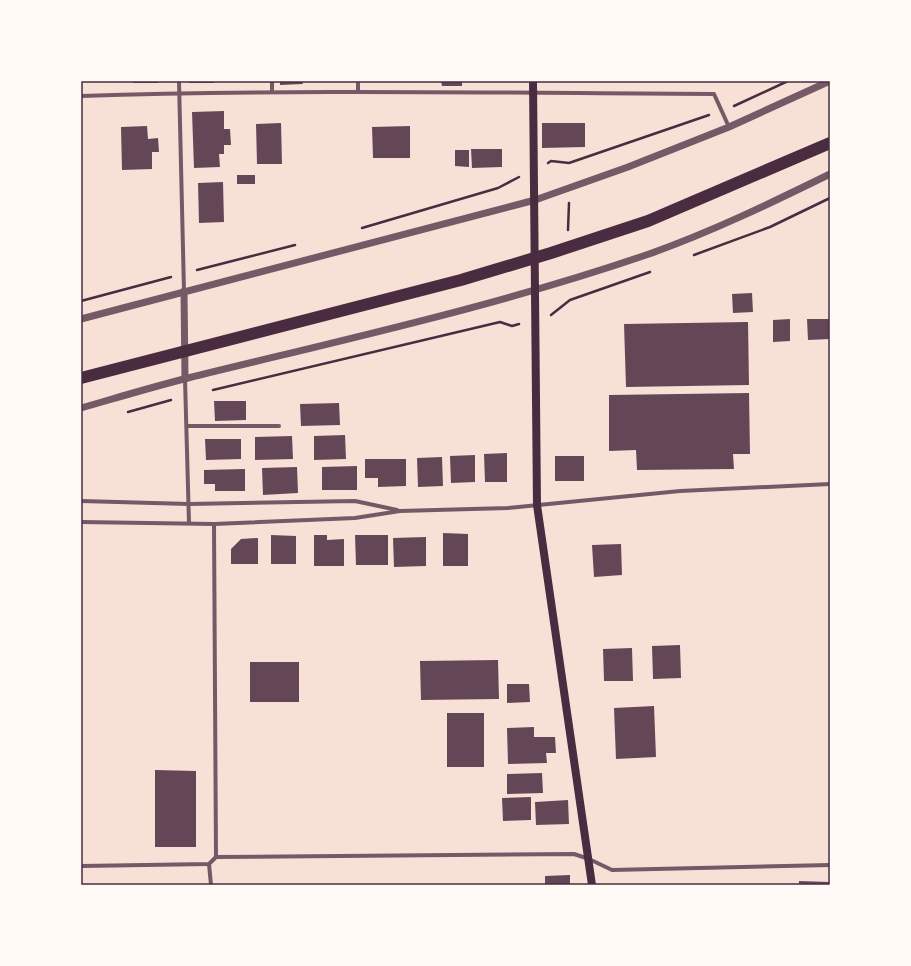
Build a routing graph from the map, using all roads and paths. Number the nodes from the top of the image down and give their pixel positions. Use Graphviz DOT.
graph roads {
  1 [pos="179,81"];
  2 [pos="272,81"];
  3 [pos="358,81"];
  4 [pos="533,81"];
  5 [pos="788,81"];
  6 [pos="830,81"];
  7 [pos="358,91"];
  8 [pos="179,92"];
  9 [pos="272,92"];
  10 [pos="533,93"];
  11 [pos="81,96"];
  12 [pos="722,111"];
  13 [pos="729,127"];
  14 [pos="830,143"];
  15 [pos="534,169"];
  16 [pos="830,174"];
  17 [pos="535,200"];
  18 [pos="357,229"];
  19 [pos="297,245"];
  20 [pos="184,274"];
  21 [pos="536,290"];
  22 [pos="184,291"];
  23 [pos="81,301"];
  24 [pos="81,319"];
  25 [pos="81,378"];
  26 [pos="186,379"];
  27 [pos="81,408"];
  28 [pos="187,426"];
  29 [pos="279,426"];
  30 [pos="830,484"];
  31 [pos="81,501"];
  32 [pos="188,504"];
  33 [pos="537,505"];
  34 [pos="400,510"];
  35 [pos="81,522"];
  36 [pos="189,523"];
  37 [pos="214,524"];
  38 [pos="216,857"];
  39 [pos="590,858"];
  40 [pos="209,864"];
  41 [pos="830,865"];
  42 [pos="81,866"];
  43 [pos="211,885"];
  44 [pos="592,885"];
  1 -- 8 [label="street"];
  2 -- 9 [label="street"];
  3 -- 7 [label="street"];
  4 -- 10 [label="main road"];
  5 -- 12 [label="path"];
  6 -- 13 [label="street"];
  7 -- 9 [label="street"];
  7 -- 10 [label="street"];
  8 -- 9 [label="street"];
  8 -- 11 [label="street"];
  8 -- 20 [label="street"];
  10 -- 12 [label="street"];
  10 -- 15 [label="main road"];
  12 -- 13 [label="street"];
  12 -- 15 [label="path"];
  13 -- 17 [label="street"];
  14 -- 25 [label="highway"];
  15 -- 17 [label="main road"];
  15 -- 18 [label="path"];
  16 -- 21 [label="street"];
  17 -- 21 [label="main road"];
  17 -- 22 [label="street"];
  19 -- 20 [label="path"];
  20 -- 22 [label="street"];
  20 -- 23 [label="path"];
  21 -- 26 [label="street"];
  21 -- 33 [label="main road"];
  22 -- 24 [label="street"];
  22 -- 26 [label="street"];
  26 -- 27 [label="street"];
  26 -- 28 [label="street"];
  28 -- 29 [label="street"];
  28 -- 32 [label="street"];
  30 -- 33 [label="street"];
  31 -- 32 [label="street"];
  32 -- 34 [label="street"];
  32 -- 36 [label="street"];
  33 -- 34 [label="street"];
  33 -- 39 [label="main road"];
  34 -- 37 [label="street"];
  35 -- 36 [label="street"];
  36 -- 37 [label="street"];
  37 -- 38 [label="street"];
  38 -- 39 [label="street"];
  38 -- 40 [label="street"];
  39 -- 41 [label="street"];
  39 -- 44 [label="main road"];
  40 -- 42 [label="street"];
  40 -- 43 [label="street"];
}
